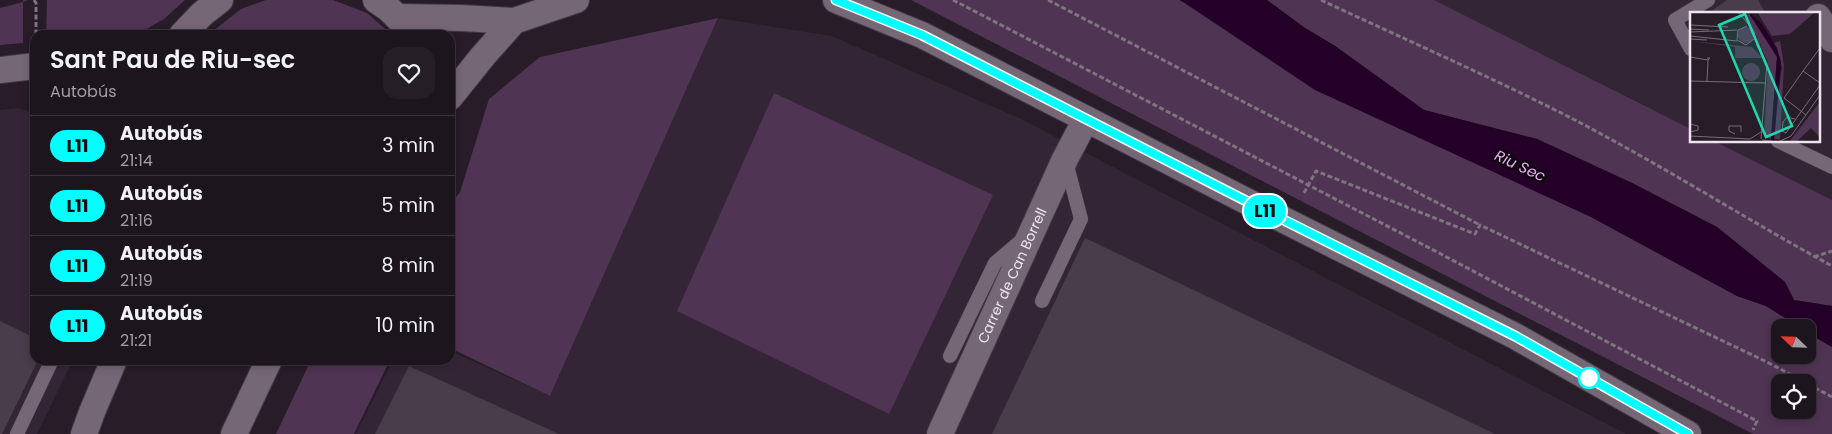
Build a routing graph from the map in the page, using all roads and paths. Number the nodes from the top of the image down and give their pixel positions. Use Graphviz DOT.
graph roads {
  1 [pos="34,0"];
  2 [pos="220,0"];
  3 [pos="376,0"];
  4 [pos="576,0"];
  5 [pos="836,0"];
  6 [pos="953,0"];
  7 [pos="1048,0"];
  8 [pos="1321,0"];
  9 [pos="1708,0"];
  10 [pos="1807,0"];
  11 [pos="1815,12"];
  12 [pos="1820,20"];
  13 [pos="514,21"];
  14 [pos="406,26"];
  15 [pos="36,30"];
  16 [pos="185,30"];
  17 [pos="1832,39"];
  18 [pos="1690,47"];
  19 [pos="30,66"];
  20 [pos="4,69"];
  21 [pos="30,74"];
  22 [pos="455,91"];
  23 [pos="1086,119"];
  24 [pos="1780,142"];
  25 [pos="1065,159"];
  26 [pos="1832,167"];
  27 [pos="1308,185"];
  28 [pos="1304,193"];
  29 [pos="1480,225"];
  30 [pos="1034,230"];
  31 [pos="1832,251"];
  32 [pos="1813,257"];
  33 [pos="1832,266"];
  34 [pos="1042,301"];
  35 [pos="950,356"];
  36 [pos="50,365"];
  37 [pos="112,365"];
  38 [pos="267,365"];
  39 [pos="1790,374"];
  40 [pos="1816,388"];
  41 [pos="1832,397"];
  42 [pos="86,427"];
  43 [pos="1753,430"];
  44 [pos="16,434"];
  45 [pos="234,434"];
  46 [pos="940,434"];
  47 [pos="1688,434"];
  1 -- 15 [label="path"];
  2 -- 16 [label="street"];
  3 -- 14 [label="street"];
  4 -- 13 [label="street"];
  5 -- 23 [label="street"];
  6 -- 27 [label="path"];
  7 -- 29 [label="path"];
  8 -- 32 [label="path"];
  9 -- 18 [label="lane"];
  10 -- 11 [label="street"];
  12 -- 17 [label="street"];
  13 -- 14 [label="street"];
  13 -- 22 [label="street"];
  19 -- 20 [label="street"];
  20 -- 21 [label="street"];
  23 -- 25 [label="street, Carrer de Can Borrell"];
  23 -- 47 [label="street"];
  24 -- 26 [label="lane"];
  25 -- 30 [label="street, Carrer de Can Borrell"];
  25 -- 34 [label="lane"];
  27 -- 28 [label="path"];
  27 -- 29 [label="path"];
  27 -- 43 [label="path"];
  29 -- 39 [label="path"];
  30 -- 35 [label="lane"];
  30 -- 46 [label="street, Carrer de Can Borrell"];
  31 -- 32 [label="path"];
  32 -- 33 [label="path"];
  36 -- 44 [label="lane"];
  37 -- 42 [label="street"];
  38 -- 45 [label="street"];
  40 -- 41 [label="path"];
}
